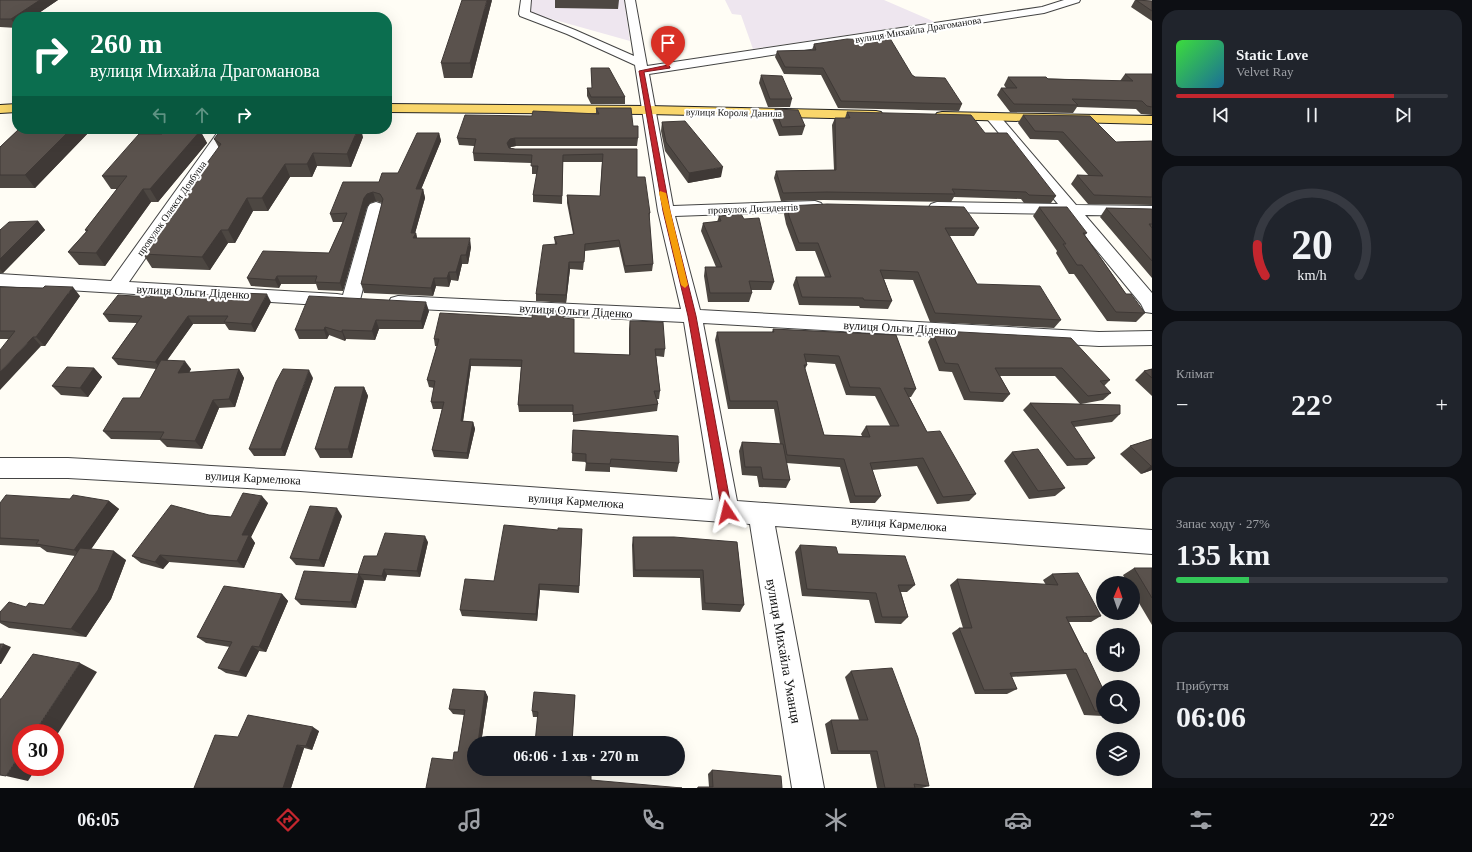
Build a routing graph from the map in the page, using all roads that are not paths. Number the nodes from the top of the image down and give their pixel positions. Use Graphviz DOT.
graph roads {
  1 [pos="526,0"];
  2 [pos="630,0"];
  3 [pos="1074,0"];
  4 [pos="641,67"];
  5 [pos="12,108"];
  6 [pos="392,108"];
  7 [pos="0,109"];
  8 [pos="648,110"];
  9 [pos="891,115"];
  10 [pos="930,116"];
  11 [pos="993,117"];
  12 [pos="1152,120"];
  13 [pos="223,134"];
  14 [pos="832,206"];
  15 [pos="376,207"];
  16 [pos="920,207"];
  17 [pos="1070,209"];
  18 [pos="666,211"];
  19 [pos="1152,211"];
  20 [pos="0,280"];
  21 [pos="116,287"];
  22 [pos="367,301"];
  23 [pos="1152,307"];
  24 [pos="692,316"];
  25 [pos="1152,338"];
  26 [pos="0,468"];
  27 [pos="727,512"];
  28 [pos="761,514"];
  29 [pos="1152,542"];
  30 [pos="808,788"];
  1 -- 4 [label="street"];
  2 -- 4 [label="street"];
  3 -- 4 [label="street, вулиця Михайла Драгоманова"];
  4 -- 8 [label="street"];
  5 -- 7 [label="main road"];
  6 -- 8 [label="main road, вулиця Короля Данила"];
  8 -- 9 [label="main road, вулиця Короля Данила"];
  8 -- 18 [label="street"];
  10 -- 11 [label="main road"];
  11 -- 12 [label="main road"];
  11 -- 17 [label="street"];
  13 -- 21 [label="street, провулок Олекси Довбуша"];
  14 -- 18 [label="street, провулок Дисидентів"];
  15 -- 22 [label="street"];
  16 -- 17 [label="street"];
  17 -- 19 [label="street"];
  17 -- 23 [label="street"];
  18 -- 24 [label="street"];
  20 -- 21 [label="street, вулиця Ольги Діденко"];
  21 -- 22 [label="street, вулиця Ольги Діденко"];
  22 -- 24 [label="street, вулиця Ольги Діденко"];
  24 -- 25 [label="street, вулиця Ольги Діденко"];
  24 -- 27 [label="street"];
  26 -- 27 [label="street, вулиця Кармелюка"];
  27 -- 28 [label="street, вулиця Кармелюка"];
  28 -- 29 [label="street, вулиця Кармелюка"];
  28 -- 30 [label="street, вулиця Михайла Уманця"];
}
